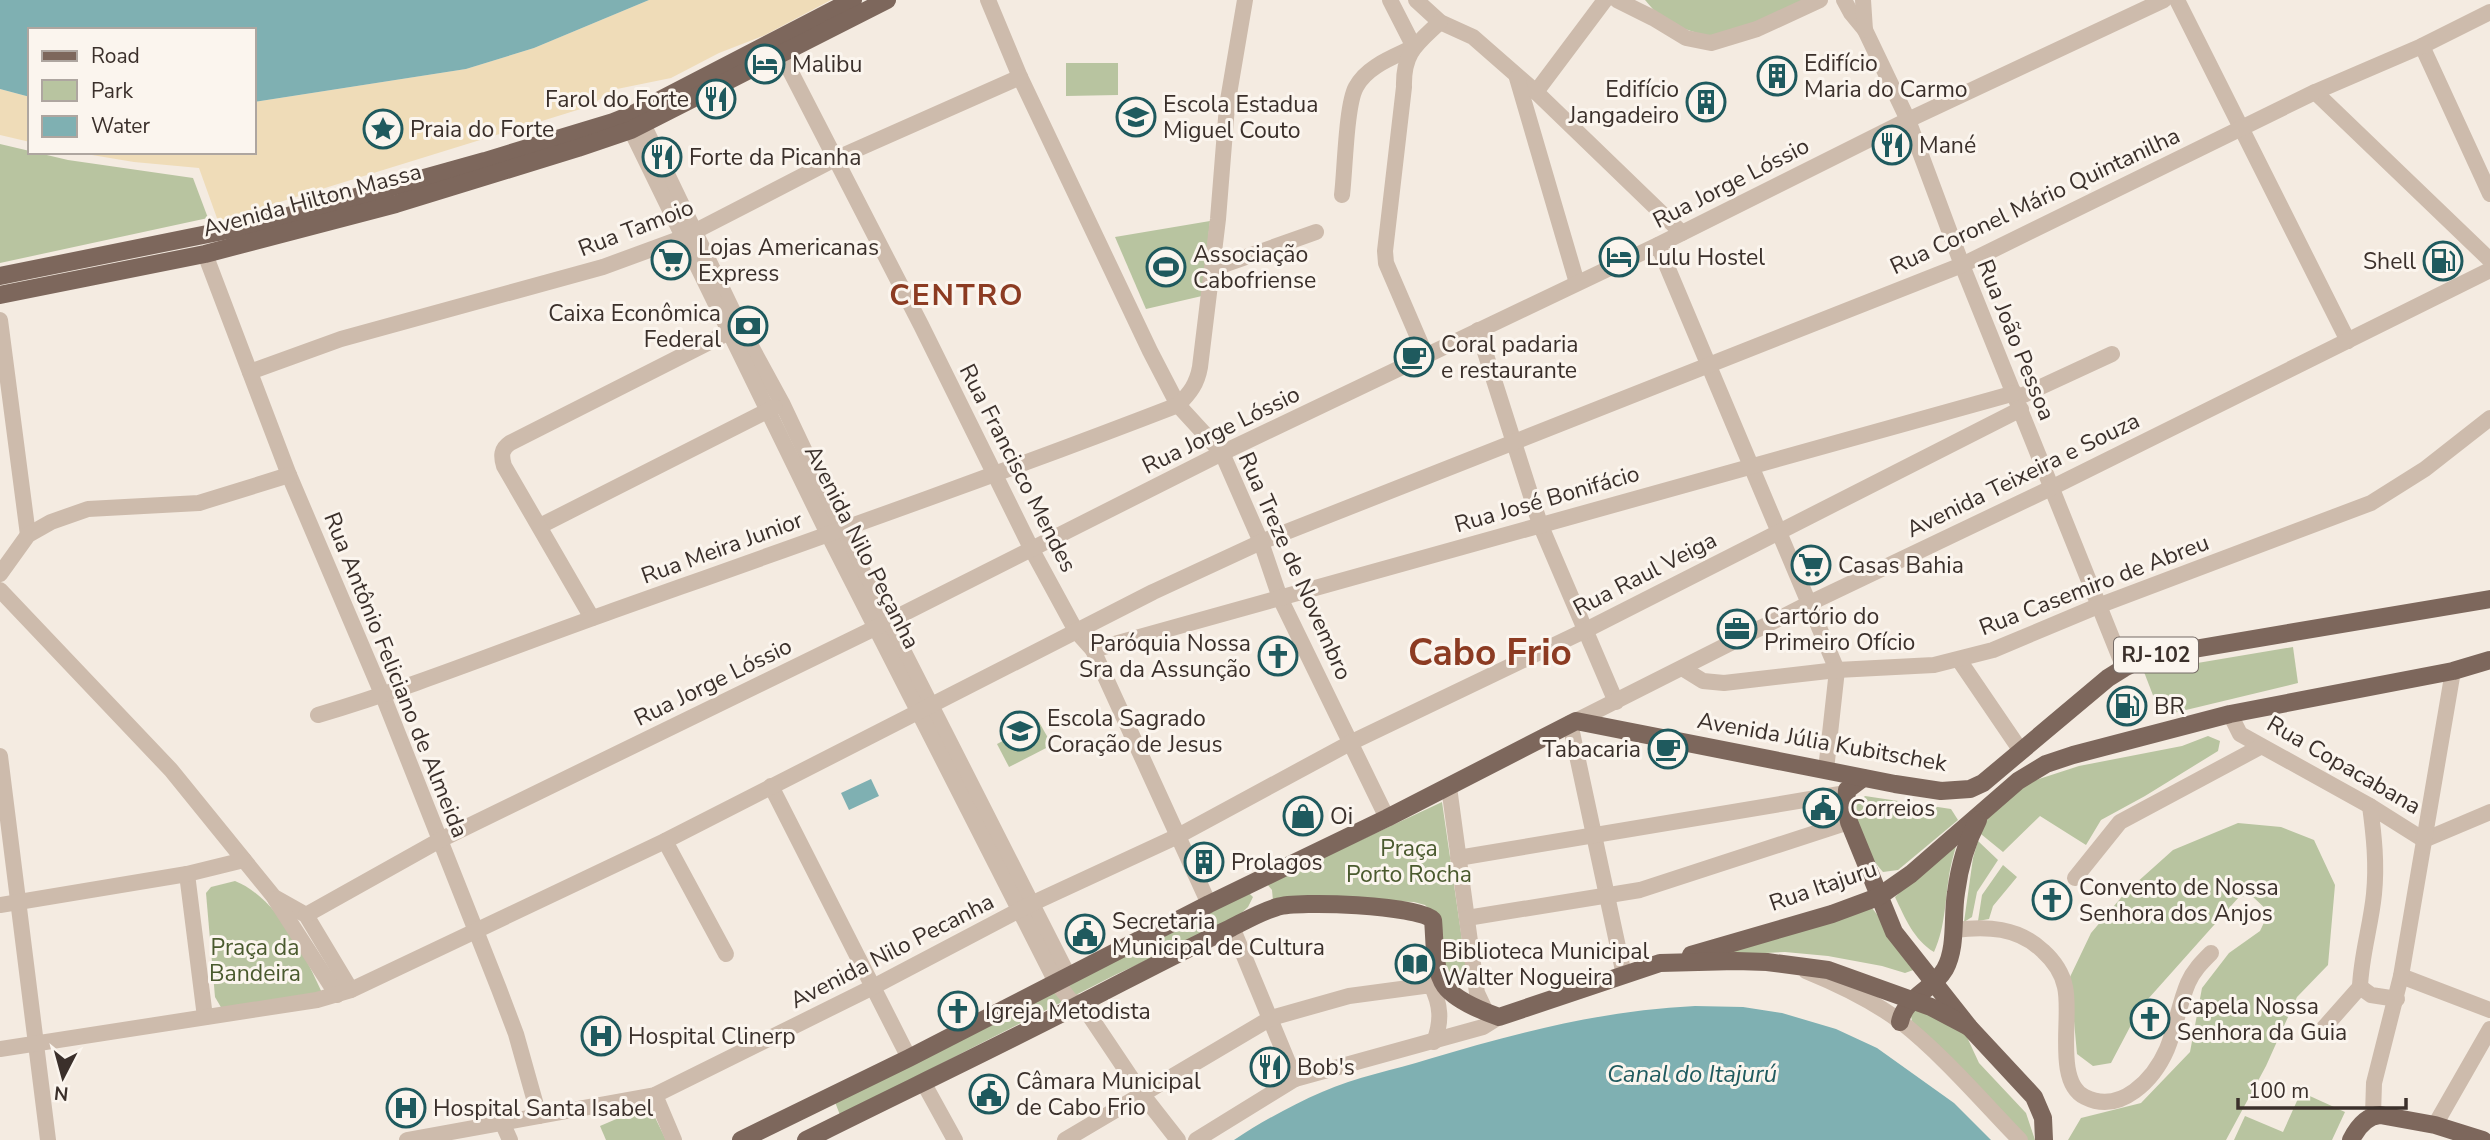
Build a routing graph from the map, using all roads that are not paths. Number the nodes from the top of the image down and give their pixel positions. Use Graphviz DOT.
graph roads {
  1 [pos="853,0"];
  2 [pos="887,0"];
  3 [pos="988,0"];
  4 [pos="1245,0"];
  5 [pos="1390,0"];
  6 [pos="1416,0"];
  7 [pos="1605,0"];
  8 [pos="1617,0"];
  9 [pos="1820,0"];
  10 [pos="1844,0"];
  11 [pos="1863,0"];
  12 [pos="2164,0"];
  13 [pos="2177,0"];
  14 [pos="2490,12"];
  15 [pos="1440,22"];
  16 [pos="1865,30"];
  17 [pos="2422,46"];
  18 [pos="1413,47"];
  19 [pos="781,53"];
  20 [pos="1020,77"];
  21 [pos="1517,78"];
  22 [pos="1536,92"];
  23 [pos="2315,92"];
  24 [pos="1908,120"];
  25 [pos="637,127"];
  26 [pos="2242,128"];
  27 [pos="835,159"];
  28 [pos="2490,194"];
  29 [pos="1342,195"];
  30 [pos="352,207"];
  31 [pos="1316,232"];
  32 [pos="1682,233"];
  33 [pos="689,235"];
  34 [pos="1658,245"];
  35 [pos="2486,252"];
  36 [pos="205,254"];
  37 [pos="1962,265"];
  38 [pos="1212,269"];
  39 [pos="2490,270"];
  40 [pos="0,276"];
  41 [pos="1577,283"];
  42 [pos="0,295"];
  43 [pos="0,320"];
  44 [pos="735,329"];
  45 [pos="1478,330"];
  46 [pos="2348,341"];
  47 [pos="2112,354"];
  48 [pos="1426,356"];
  49 [pos="1709,364"];
  50 [pos="250,372"];
  51 [pos="2017,400"];
  52 [pos="1178,405"];
  53 [pos="775,407"];
  54 [pos="2490,418"];
  55 [pos="1512,443"];
  56 [pos="1222,453"];
  57 [pos="1751,467"];
  58 [pos="289,475"];
  59 [pos="994,475"];
  60 [pos="2051,488"];
  61 [pos="1540,524"];
  62 [pos="540,526"];
  63 [pos="835,532"];
  64 [pos="1780,532"];
  65 [pos="28,535"];
  66 [pos="1261,542"];
  67 [pos="1032,550"];
  68 [pos="0,575"];
  69 [pos="0,590"];
  70 [pos="1280,598"];
  71 [pos="2490,599"];
  72 [pos="1810,603"];
  73 [pos="2098,606"];
  74 [pos="592,618"];
  75 [pos="883,624"];
  76 [pos="1586,630"];
  77 [pos="1076,631"];
  78 [pos="1093,650"];
  79 [pos="1959,660"];
  80 [pos="2490,660"];
  81 [pos="2123,667"];
  82 [pos="1682,668"];
  83 [pos="1837,670"];
  84 [pos="2454,671"];
  85 [pos="383,696"];
  86 [pos="1616,702"];
  87 [pos="925,709"];
  88 [pos="2231,714"];
  89 [pos="318,715"];
  90 [pos="1573,722"];
  91 [pos="1350,743"];
  92 [pos="2260,747"];
  93 [pos="2021,751"];
  94 [pos="0,755"];
  95 [pos="1826,771"];
  96 [pos="1863,778"];
  97 [pos="771,786"];
  98 [pos="1449,787"];
  99 [pos="2,788"];
  100 [pos="1846,793"];
  101 [pos="2370,806"];
  102 [pos="2490,812"];
  103 [pos="1981,815"];
  104 [pos="1387,818"];
  105 [pos="1849,822"];
  106 [pos="1178,836"];
  107 [pos="1596,836"];
  108 [pos="440,840"];
  109 [pos="2424,840"];
  110 [pos="665,841"];
  111 [pos="1458,858"];
  112 [pos="244,860"];
  113 [pos="187,874"];
  114 [pos="2075,878"];
  115 [pos="1247,887"];
  116 [pos="1607,896"];
  117 [pos="274,897"];
  118 [pos="1878,897"];
  119 [pos="17,902"];
  120 [pos="1209,904"];
  121 [pos="0,905"];
  122 [pos="1025,908"];
  123 [pos="306,915"];
  124 [pos="1255,915"];
  125 [pos="1467,918"];
  126 [pos="1232,927"];
  127 [pos="476,930"];
  128 [pos="1954,930"];
  129 [pos="1156,933"];
  130 [pos="2211,953"];
  131 [pos="726,954"];
  132 [pos="1168,957"];
  133 [pos="1437,962"];
  134 [pos="1660,963"];
  135 [pos="1794,966"];
  136 [pos="1624,975"];
  137 [pos="2401,976"];
  138 [pos="1062,978"];
  139 [pos="1934,983"];
  140 [pos="1431,985"];
  141 [pos="873,987"];
  142 [pos="2360,987"];
  143 [pos="344,992"];
  144 [pos="2397,999"];
  145 [pos="1912,1002"];
  146 [pos="1081,1003"];
  147 [pos="2490,1010"];
  148 [pos="1492,1015"];
  149 [pos="205,1017"];
  150 [pos="1272,1018"];
  151 [pos="1900,1022"];
  152 [pos="1969,1027"];
  153 [pos="2490,1028"];
  154 [pos="2322,1030"];
  155 [pos="1434,1042"];
  156 [pos="35,1043"];
  157 [pos="0,1049"];
  158 [pos="909,1058"];
  159 [pos="1295,1079"];
  160 [pos="923,1082"];
  161 [pos="1142,1094"];
  162 [pos="655,1095"];
  163 [pos="815,1105"];
  164 [pos="2373,1115"];
  165 [pos="540,1116"];
  166 [pos="502,1122"];
  167 [pos="2435,1125"];
  168 [pos="829,1129"];
  169 [pos="2045,1136"];
  170 [pos="48,1140"];
  171 [pos="407,1140"];
  172 [pos="510,1140"];
  173 [pos="674,1140"];
  174 [pos="741,1140"];
  175 [pos="806,1140"];
  176 [pos="956,1140"];
  177 [pos="1065,1140"];
  178 [pos="1178,1140"];
  179 [pos="1196,1140"];
  180 [pos="2020,1140"];
  181 [pos="2351,1140"];
  182 [pos="2483,1140"];
  1 -- 30 [label="main road, Avenida Hilton Massa"];
  2 -- 19 [label="main road, Avenida Hilton Massa"];
  3 -- 20 [label="street, Rua Treze de Novembro"];
  4 -- 38 [label="street"];
  5 -- 18 [label="street"];
  6 -- 15 [label="street"];
  7 -- 22 [label="street"];
  8 -- 9 [label="street"];
  10 -- 16 [label="street, Rua João Pessoa"];
  11 -- 16 [label="street, Rua João Pessoa"];
  12 -- 24 [label="street, Rua Jorge Lóssio"];
  13 -- 26 [label="street"];
  14 -- 17 [label="street, Rua Coronel Mário Quintanilha"];
  15 -- 18 [label="street"];
  15 -- 21 [label="street"];
  16 -- 24 [label="street, Rua João Pessoa"];
  17 -- 23 [label="street, Rua Coronel Mário Quintanilha"];
  17 -- 28 [label="street"];
  18 -- 29 [label="street"];
  18 -- 48 [label="street"];
  19 -- 25 [label="main road, Avenida Hilton Massa"];
  19 -- 27 [label="street, Rua Francisco Mendes"];
  20 -- 27 [label="street, Rua Tamoio"];
  20 -- 52 [label="street, Rua Treze de Novembro"];
  21 -- 22 [label="street"];
  21 -- 41 [label="street"];
  22 -- 32 [label="street"];
  23 -- 26 [label="street, Rua Coronel Mário Quintanilha"];
  23 -- 35 [label="street"];
  24 -- 32 [label="street, Rua Jorge Lóssio"];
  24 -- 37 [label="street, Rua João Pessoa"];
  25 -- 30 [label="main road, Avenida Hilton Massa"];
  25 -- 33 [label="street, Avenida Nilo Peçanha"];
  26 -- 37 [label="street, Rua Coronel Mário Quintanilha"];
  26 -- 46 [label="street"];
  27 -- 33 [label="street, Rua Tamoio"];
  27 -- 59 [label="street, Rua Francisco Mendes"];
  30 -- 36 [label="main road, Avenida Hilton Massa"];
  30 -- 40 [label="main road, Avenida Hilton Massa"];
  31 -- 38 [label="street"];
  32 -- 34 [label="street, Rua Jorge Lóssio"];
  33 -- 44 [label="street, Avenida Nilo Peçanha"];
  33 -- 50 [label="street, Rua Tamoio"];
  34 -- 41 [label="street, Rua Jorge Lóssio"];
  34 -- 49 [label="street"];
  36 -- 42 [label="main road, Avenida Hilton Massa"];
  36 -- 50 [label="street, Rua Antônio Feliciano de Almeida"];
  37 -- 49 [label="street, Rua Coronel Mário Quintanilha"];
  37 -- 51 [label="street, Rua João Pessoa"];
  38 -- 52 [label="street"];
  39 -- 46 [label="street, Avenida Teixeira e Souza"];
  41 -- 45 [label="street, Rua Jorge Lóssio"];
  43 -- 65 [label="street"];
  44 -- 53 [label="street, Avenida Nilo Peçanha"];
  44 -- 62 [label="street"];
  45 -- 48 [label="street, Rua Jorge Lóssio"];
  45 -- 55 [label="street"];
  46 -- 60 [label="street, Avenida Teixeira e Souza"];
  47 -- 51 [label="street"];
  48 -- 56 [label="street, Rua Jorge Lóssio"];
  49 -- 55 [label="street, Rua Coronel Mário Quintanilha"];
  49 -- 57 [label="street"];
  50 -- 58 [label="street, Rua Antônio Feliciano de Almeida"];
  51 -- 57 [label="street, Rua José Bonifácio"];
  51 -- 60 [label="street, Rua João Pessoa"];
  51 -- 64 [label="street, Rua Raul Veiga"];
  52 -- 56 [label="street, Rua Treze de Novembro"];
  52 -- 59 [label="street, Rua Meira Junior"];
  53 -- 62 [label="street"];
  53 -- 63 [label="street, Avenida Nilo Peçanha"];
  54 -- 73 [label="street, Rua Casemiro de Abreu"];
  55 -- 61 [label="street"];
  55 -- 66 [label="street, Rua Coronel Mário Quintanilha"];
  56 -- 66 [label="street, Rua Treze de Novembro"];
  56 -- 67 [label="street, Rua Jorge Lóssio"];
  57 -- 61 [label="street, Rua José Bonifácio"];
  57 -- 64 [label="street"];
  58 -- 65 [label="street"];
  58 -- 85 [label="street, Rua Antônio Feliciano de Almeida"];
  59 -- 63 [label="street, Rua Meira Junior"];
  59 -- 67 [label="street, Rua Francisco Mendes"];
  60 -- 72 [label="street, Avenida Teixeira e Souza"];
  60 -- 73 [label="street, Rua João Pessoa"];
  61 -- 70 [label="street, Rua José Bonifácio"];
  61 -- 76 [label="street"];
  62 -- 74 [label="street"];
  63 -- 74 [label="street, Rua Meira Junior"];
  63 -- 75 [label="street, Avenida Nilo Peçanha"];
  64 -- 72 [label="street"];
  64 -- 76 [label="street, Rua Raul Veiga"];
  65 -- 68 [label="street"];
  66 -- 70 [label="street, Rua Treze de Novembro"];
  66 -- 77 [label="street, Rua Coronel Mário Quintanilha"];
  67 -- 75 [label="street, Rua Jorge Lóssio"];
  67 -- 77 [label="street, Rua Francisco Mendes"];
  69 -- 112 [label="street"];
  70 -- 78 [label="street, Rua José Bonifácio"];
  70 -- 91 [label="street, Rua Treze de Novembro"];
  71 -- 81 [label="main road, Avenida Júlia Kubitschek / RJ-102"];
  72 -- 82 [label="street, Avenida Teixeira e Souza"];
  72 -- 83 [label="street"];
  73 -- 79 [label="street, Rua Casemiro de Abreu"];
  73 -- 81 [label="street, Rua João Pessoa"];
  74 -- 85 [label="street, Rua Meira Junior"];
  75 -- 87 [label="street, Avenida Nilo Peçanha"];
  75 -- 108 [label="street, Rua Jorge Lóssio"];
  76 -- 86 [label="street"];
  76 -- 91 [label="street, Rua Raul Veiga"];
  77 -- 78 [label="street, Rua Francisco Mendes"];
  77 -- 87 [label="street, Rua Coronel Mário Quintanilha"];
  78 -- 106 [label="street, Rua Francisco Mendes"];
  79 -- 83 [label="street, Rua Casemiro de Abreu"];
  79 -- 93 [label="street"];
  80 -- 84 [label="main road"];
  81 -- 93 [label="main road, Avenida Júlia Kubitschek / RJ-102"];
  82 -- 83 [label="street, Rua Casemiro de Abreu"];
  82 -- 86 [label="street, Avenida Teixeira e Souza"];
  83 -- 95 [label="street"];
  84 -- 88 [label="main road"];
  84 -- 109 [label="street"];
  85 -- 89 [label="street, Rua Meira Junior"];
  85 -- 108 [label="street, Rua Antônio Feliciano de Almeida"];
  86 -- 90 [label="street, Avenida Teixeira e Souza"];
  87 -- 97 [label="street, Rua Coronel Mário Quintanilha"];
  87 -- 122 [label="street, Avenida Nilo Peçanha"];
  88 -- 92 [label="street, Rua Copacabana"];
  88 -- 103 [label="main road"];
  90 -- 95 [label="main road, Avenida Júlia Kubitschek"];
  90 -- 98 [label="main road"];
  90 -- 107 [label="street"];
  91 -- 104 [label="street, Rua Treze de Novembro"];
  91 -- 106 [label="street, Rua Raul Veiga"];
  92 -- 101 [label="street, Rua Copacabana"];
  92 -- 114 [label="street"];
  93 -- 96 [label="main road, Avenida Júlia Kubitschek / RJ-102"];
  94 -- 99 [label="street"];
  95 -- 96 [label="main road, Avenida Júlia Kubitschek"];
  96 -- 100 [label="main road"];
  97 -- 110 [label="street, Rua Coronel Mário Quintanilha"];
  97 -- 141 [label="street"];
  98 -- 104 [label="main road"];
  98 -- 111 [label="street"];
  99 -- 119 [label="street"];
  100 -- 105 [label="main road"];
  100 -- 107 [label="street"];
  101 -- 109 [label="street, Rua Copacabana"];
  101 -- 142 [label="street"];
  102 -- 109 [label="street"];
  103 -- 118 [label="main road, Rua Itajuru"];
  103 -- 128 [label="main road"];
  104 -- 115 [label="main road"];
  105 -- 116 [label="street"];
  105 -- 118 [label="main road"];
  106 -- 120 [label="street, Rua Francisco Mendes"];
  106 -- 122 [label="street, Avenida Nilo Pecanha"];
  107 -- 111 [label="street"];
  107 -- 116 [label="street"];
  108 -- 123 [label="street, Rua Jorge Lóssio"];
  108 -- 127 [label="street, Rua Antônio Feliciano de Almeida"];
  109 -- 137 [label="street, Rua Copacabana"];
  110 -- 127 [label="street, Rua Coronel Mário Quintanilha"];
  110 -- 131 [label="street"];
  111 -- 125 [label="street"];
  112 -- 113 [label="street"];
  112 -- 117 [label="street"];
  113 -- 119 [label="street"];
  113 -- 149 [label="street"];
  115 -- 120 [label="main road"];
  115 -- 124 [label="main road"];
  116 -- 125 [label="street"];
  116 -- 136 [label="street"];
  117 -- 123 [label="street"];
  117 -- 143 [label="street"];
  118 -- 134 [label="main road, Rua Itajuru"];
  118 -- 139 [label="main road"];
  119 -- 121 [label="street"];
  119 -- 156 [label="street"];
  120 -- 129 [label="main road"];
  122 -- 138 [label="street, Avenida Nilo Peçanha"];
  122 -- 141 [label="street, Avenida Nilo Pecanha"];
  123 -- 143 [label="street"];
  124 -- 126 [label="main road"];
  124 -- 133 [label="main road"];
  125 -- 148 [label="street"];
  126 -- 132 [label="main road"];
  126 -- 150 [label="street"];
  127 -- 143 [label="street, Rua Coronel Mário Quintanilha"];
  127 -- 165 [label="street, Rua Antônio Feliciano de Almeida"];
  128 -- 130 [label="street"];
  128 -- 139 [label="main road"];
  129 -- 132 [label="main road"];
  129 -- 138 [label="main road"];
  132 -- 146 [label="main road"];
  133 -- 140 [label="street"];
  133 -- 148 [label="main road"];
  134 -- 135 [label="main road"];
  134 -- 136 [label="main road"];
  135 -- 145 [label="main road"];
  135 -- 151 [label="street"];
  136 -- 148 [label="main road"];
  137 -- 144 [label="street, Rua Copacabana"];
  137 -- 147 [label="street"];
  138 -- 146 [label="street"];
  138 -- 158 [label="main road"];
  139 -- 145 [label="main road"];
  139 -- 152 [label="main road"];
  140 -- 150 [label="street"];
  140 -- 155 [label="street"];
  141 -- 158 [label="street"];
  141 -- 162 [label="street, Avenida Nilo Pecanha"];
  142 -- 144 [label="street"];
  142 -- 154 [label="street"];
  143 -- 149 [label="street, Rua Coronel Mário Quintanilha"];
  144 -- 164 [label="street, Rua Copacabana"];
  145 -- 151 [label="main road"];
  145 -- 152 [label="main road"];
  146 -- 160 [label="main road"];
  146 -- 161 [label="street"];
  148 -- 155 [label="street"];
  149 -- 156 [label="street, Rua Coronel Mário Quintanilha"];
  150 -- 159 [label="street"];
  150 -- 161 [label="street"];
  151 -- 180 [label="street"];
  152 -- 169 [label="main road"];
  153 -- 167 [label="street"];
  155 -- 159 [label="street"];
  156 -- 157 [label="street, Rua Coronel Mário Quintanilha"];
  156 -- 170 [label="street"];
  158 -- 163 [label="main road"];
  159 -- 179 [label="street"];
  160 -- 168 [label="main road"];
  160 -- 176 [label="street"];
  161 -- 177 [label="street"];
  161 -- 178 [label="street"];
  162 -- 165 [label="street, Avenida Nilo Pecanha"];
  162 -- 173 [label="street"];
  163 -- 168 [label="main road"];
  163 -- 174 [label="main road"];
  164 -- 167 [label="main road"];
  164 -- 181 [label="main road"];
  165 -- 166 [label="street, Avenida Nilo Pecanha"];
  166 -- 171 [label="street, Avenida Nilo Pecanha"];
  166 -- 172 [label="street"];
  167 -- 182 [label="main road"];
  168 -- 175 [label="main road"];
}
